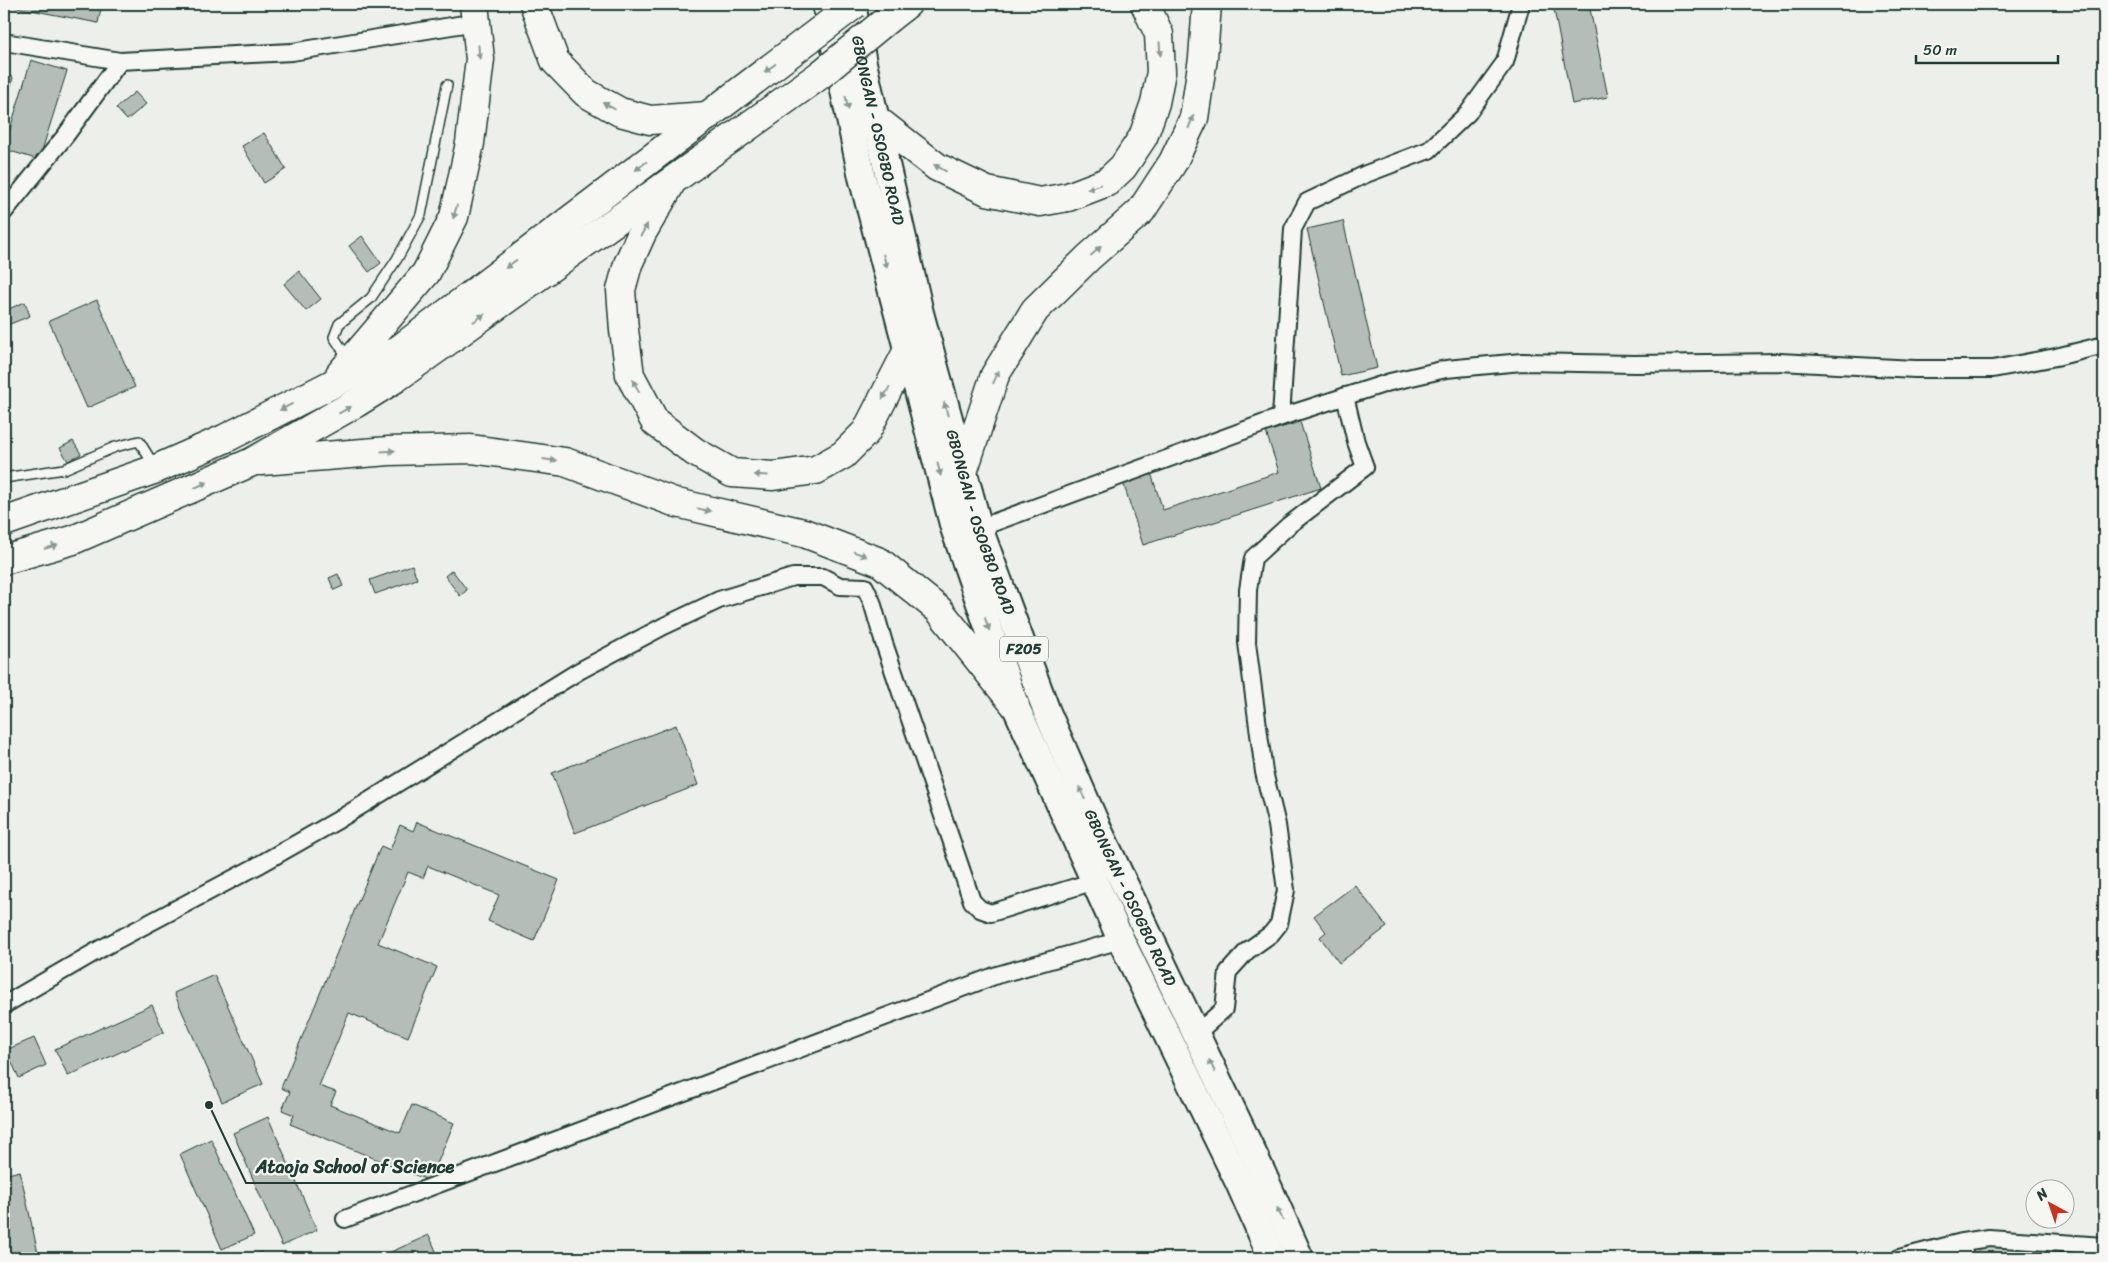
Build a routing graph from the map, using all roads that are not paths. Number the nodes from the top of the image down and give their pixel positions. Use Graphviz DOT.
graph roads {
  1 [pos="534,4"];
  2 [pos="826,4"];
  3 [pos="854,4"];
  4 [pos="1145,4"];
  5 [pos="1207,4"];
  6 [pos="1521,4"];
  7 [pos="898,11"];
  8 [pos="475,13"];
  9 [pos="4,42"];
  10 [pos="120,61"];
  11 [pos="447,85"];
  12 [pos="708,116"];
  13 [pos="878,121"];
  14 [pos="673,180"];
  15 [pos="4,212"];
  16 [pos="2104,345"];
  17 [pos="908,350"];
  18 [pos="351,362"];
  19 [pos="329,386"];
  20 [pos="1345,396"];
  21 [pos="1281,417"];
  22 [pos="252,462"];
  23 [pos="156,469"];
  24 [pos="963,472"];
  25 [pos="4,478"];
  26 [pos="4,522"];
  27 [pos="980,528"];
  28 [pos="4,560"];
  29 [pos="1016,705"];
  30 [pos="1095,881"];
  31 [pos="1121,940"];
  32 [pos="4,1004"];
  33 [pos="1197,1033"];
  34 [pos="345,1219"];
  35 [pos="2104,1246"];
  36 [pos="1964,1250"];
  37 [pos="1272,1258"];
  38 [pos="1300,1258"];
  39 [pos="1899,1258"];
  12 -- 1 [label="highway, one-way"];
  2 -- 17 [label="main road, GBONGAN - OSOGBO ROAD / F205, one-way"];
  3 -- 12 [label="highway, one-way, bridge"];
  3 -- 13 [label="main road, GBONGAN - OSOGBO ROAD / F205"];
  4 -- 13 [label="highway, one-way"];
  24 -- 5 [label="highway, one-way"];
  6 -- 21 [label="street"];
  7 -- 14 [label="highway, bridge"];
  8 -- 10 [label="street"];
  8 -- 18 [label="highway, one-way"];
  9 -- 10 [label="street"];
  10 -- 15 [label="street"];
  11 -- 18 [label="lane"];
  12 -- 19 [label="highway, one-way"];
  24 -- 13 [label="main road, GBONGAN - OSOGBO ROAD / F205, one-way"];
  17 -- 14 [label="highway, one-way"];
  22 -- 14 [label="highway, one-way"];
  16 -- 20 [label="street"];
  17 -- 29 [label="main road, GBONGAN - OSOGBO ROAD / F205, one-way"];
  18 -- 19 [label="highway"];
  19 -- 23 [label="highway, one-way"];
  20 -- 21 [label="street"];
  20 -- 33 [label="street"];
  21 -- 27 [label="street"];
  28 -- 22 [label="highway, one-way"];
  22 -- 29 [label="highway, one-way"];
  23 -- 25 [label="lane"];
  23 -- 26 [label="highway"];
  24 -- 27 [label="main road, GBONGAN - OSOGBO ROAD / F205"];
  33 -- 27 [label="main road, GBONGAN - OSOGBO ROAD / F205, one-way"];
  29 -- 30 [label="main road, GBONGAN - OSOGBO ROAD / F205"];
  30 -- 31 [label="main road, GBONGAN - OSOGBO ROAD / F205"];
  30 -- 32 [label="street"];
  31 -- 34 [label="street"];
  31 -- 37 [label="main road, GBONGAN - OSOGBO ROAD / F205"];
  38 -- 33 [label="main road, GBONGAN - OSOGBO ROAD / F205, one-way"];
  35 -- 36 [label="street"];
  36 -- 39 [label="street"];
}
